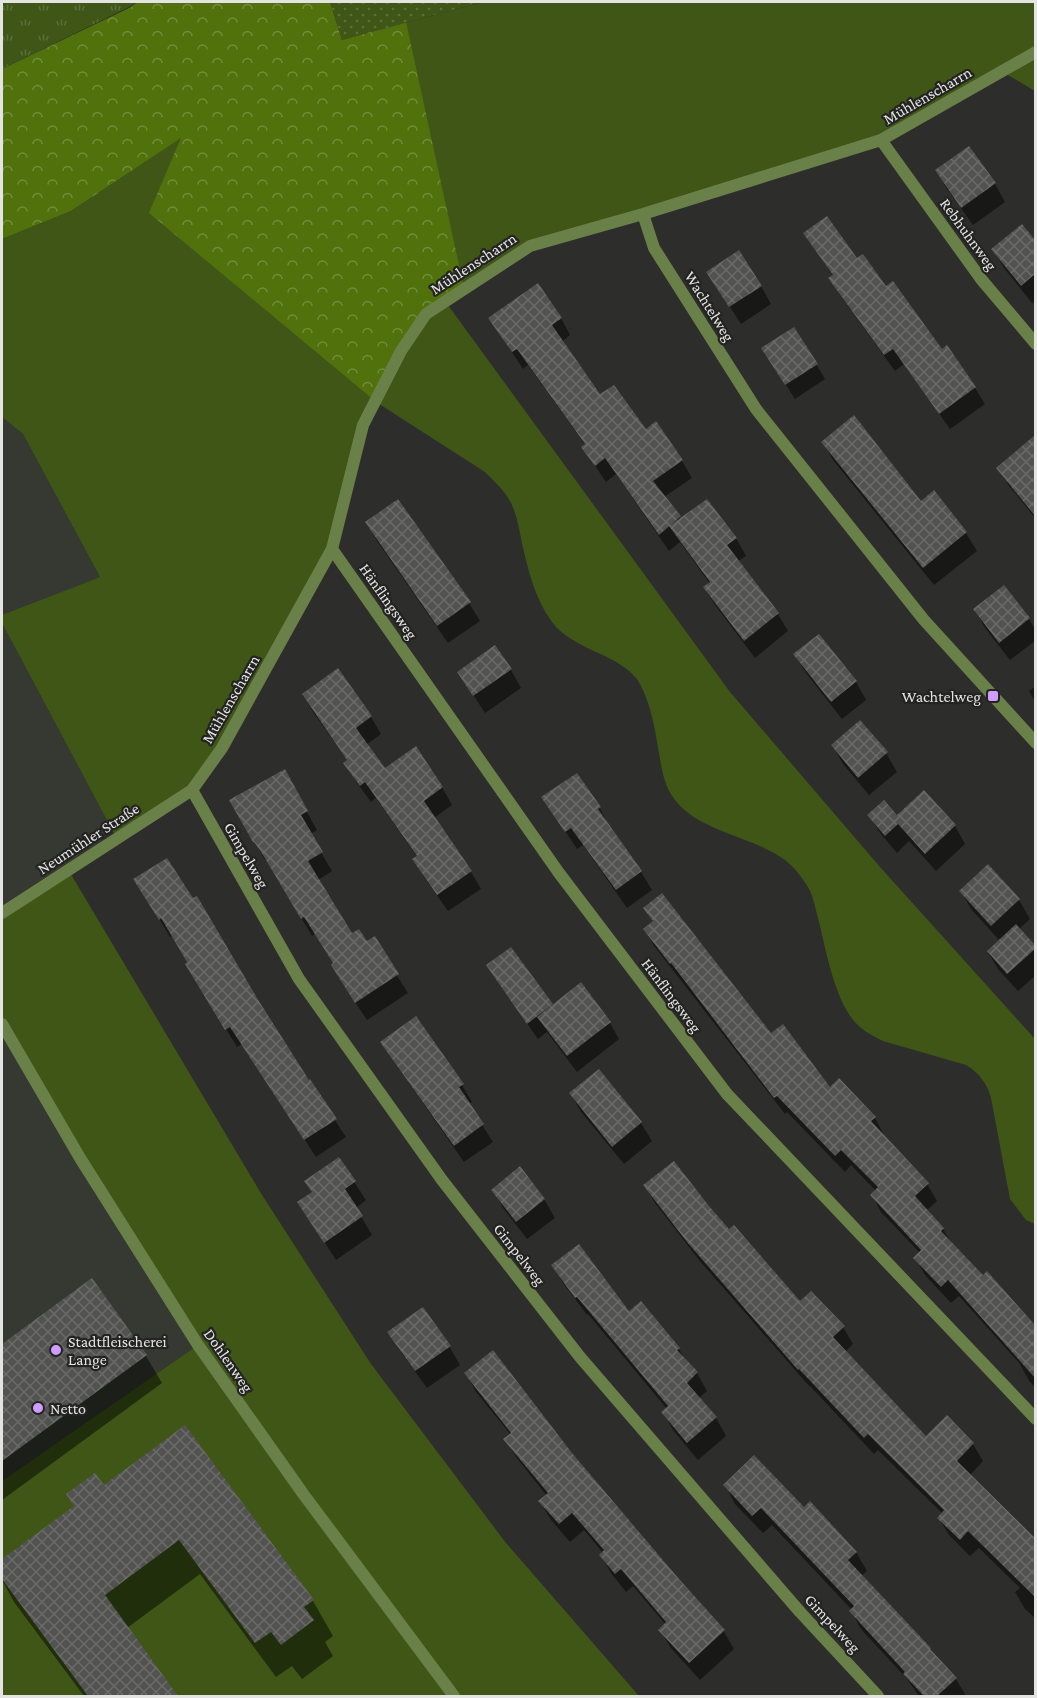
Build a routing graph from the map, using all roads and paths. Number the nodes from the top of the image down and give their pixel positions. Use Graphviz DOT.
graph roads {
  1 [pos="1035,52"];
  2 [pos="881,140"];
  3 [pos="643,214"];
  4 [pos="1035,344"];
  5 [pos="332,549"];
  6 [pos="1035,743"];
  7 [pos="192,790"];
  8 [pos="2,913"];
  9 [pos="2,1024"];
  10 [pos="1035,1419"];
  11 [pos="454,1696"];
  12 [pos="878,1696"];
  1 -- 2 [label="street, Mühlenscharrn"];
  2 -- 3 [label="street, Mühlenscharrn"];
  2 -- 4 [label="street, Rebhuhnweg"];
  3 -- 5 [label="street, Mühlenscharrn"];
  3 -- 6 [label="street, Wachtelweg"];
  5 -- 7 [label="street, Mühlenscharrn"];
  5 -- 10 [label="street, Hänflingsweg"];
  7 -- 8 [label="street, Neumühler Straße"];
  7 -- 12 [label="street, Gimpelweg"];
  9 -- 11 [label="street, Dohlenweg"];
}
